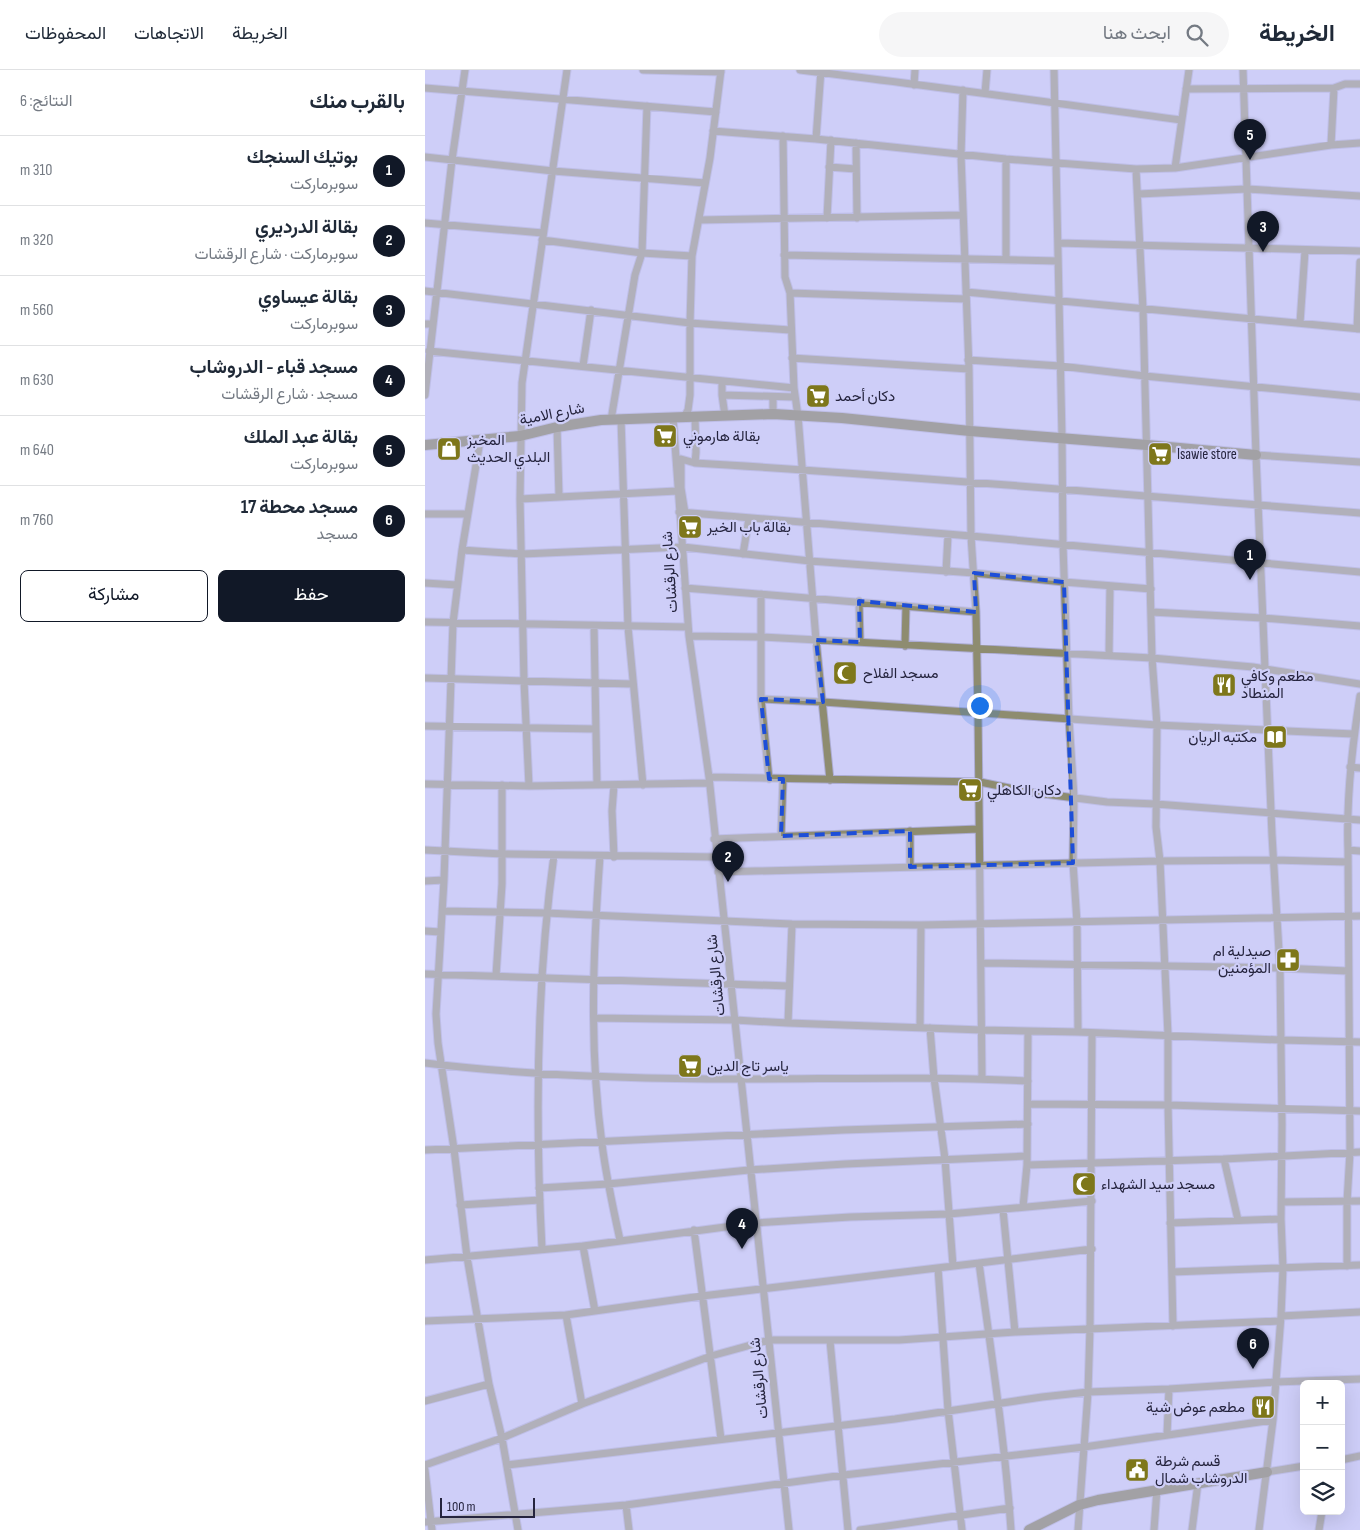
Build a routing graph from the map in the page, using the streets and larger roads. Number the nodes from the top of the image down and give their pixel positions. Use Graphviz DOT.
graph roads {
  1 [pos="465,70"];
  2 [pos="567,70"];
  3 [pos="643,70"];
  4 [pos="800,70"];
  5 [pos="915,70"];
  6 [pos="987,70"];
  7 [pos="1055,70"];
  8 [pos="1189,70"];
  9 [pos="1243,70"];
  10 [pos="721,71"];
  11 [pos="820,71"];
  12 [pos="1360,84"];
  13 [pos="914,85"];
  14 [pos="425,88"];
  15 [pos="1333,88"];
  16 [pos="1186,89"];
  17 [pos="963,90"];
  18 [pos="1243,90"];
  19 [pos="462,91"];
  20 [pos="985,93"];
  21 [pos="562,100"];
  22 [pos="1055,103"];
  23 [pos="647,106"];
  24 [pos="716,112"];
  25 [pos="1181,120"];
  26 [pos="713,131"];
  27 [pos="783,136"];
  28 [pos="816,139"];
  29 [pos="831,140"];
  30 [pos="856,143"];
  31 [pos="1360,143"];
  32 [pos="1331,145"];
  33 [pos="961,155"];
  34 [pos="425,157"];
  35 [pos="1245,157"];
  36 [pos="1006,159"];
  37 [pos="452,160"];
  38 [pos="1056,164"];
  39 [pos="829,167"];
  40 [pos="1175,168"];
  41 [pos="856,169"];
  42 [pos="1136,169"];
  43 [pos="553,171"];
  44 [pos="644,178"];
  45 [pos="705,183"];
  46 [pos="1247,190"];
  47 [pos="1138,194"];
  48 [pos="1360,196"];
  49 [pos="963,215"];
  50 [pos="827,218"];
  51 [pos="857,218"];
  52 [pos="784,219"];
  53 [pos="699,220"];
  54 [pos="425,223"];
  55 [pos="445,225"];
  56 [pos="542,236"];
  57 [pos="1058,243"];
  58 [pos="1139,244"];
  59 [pos="1248,248"];
  60 [pos="1305,251"];
  61 [pos="1360,251"];
  62 [pos="642,253"];
  63 [pos="784,255"];
  64 [pos="692,256"];
  65 [pos="1006,259"];
  66 [pos="964,260"];
  67 [pos="1058,261"];
  68 [pos="1360,262"];
  69 [pos="425,291"];
  70 [pos="436,293"];
  71 [pos="790,293"];
  72 [pos="966,296"];
  73 [pos="1059,300"];
  74 [pos="533,304"];
  75 [pos="1143,309"];
  76 [pos="591,310"];
  77 [pos="628,315"];
  78 [pos="1252,319"];
  79 [pos="690,323"];
  80 [pos="1301,323"];
  81 [pos="429,324"];
  82 [pos="1358,329"];
  83 [pos="790,330"];
  84 [pos="429,351"];
  85 [pos="792,358"];
  86 [pos="968,360"];
  87 [pos="525,361"];
  88 [pos="583,366"];
  89 [pos="1060,366"];
  90 [pos="618,369"];
  91 [pos="969,369"];
  92 [pos="1145,376"];
  93 [pos="690,377"];
  94 [pos="722,381"];
  95 [pos="426,382"];
  96 [pos="1253,386"];
  97 [pos="793,388"];
  98 [pos="425,395"];
  99 [pos="722,395"];
  100 [pos="771,397"];
  101 [pos="794,397"];
  102 [pos="1360,397"];
  103 [pos="773,414"];
  104 [pos="725,416"];
  105 [pos="798,416"];
  106 [pos="673,417"];
  107 [pos="689,417"];
  108 [pos="616,419"];
  109 [pos="557,427"];
  110 [pos="970,431"];
  111 [pos="520,436"];
  112 [pos="1063,438"];
  113 [pos="480,441"];
  114 [pos="1147,444"];
  115 [pos="425,445"];
  116 [pos="1256,455"];
  117 [pos="1360,462"];
  118 [pos="695,463"];
  119 [pos="802,470"];
  120 [pos="971,482"];
  121 [pos="1063,488"];
  122 [pos="677,491"];
  123 [pos="623,492"];
  124 [pos="559,496"];
  125 [pos="1148,496"];
  126 [pos="520,499"];
  127 [pos="1258,505"];
  128 [pos="682,512"];
  129 [pos="1360,513"];
  130 [pos="425,514"];
  131 [pos="468,514"];
  132 [pos="749,518"];
  133 [pos="806,523"];
  134 [pos="948,535"];
  135 [pos="971,536"];
  136 [pos="1063,545"];
  137 [pos="683,547"];
  138 [pos="625,549"];
  139 [pos="462,550"];
  140 [pos="1150,552"];
  141 [pos="522,554"];
  142 [pos="743,554"];
  143 [pos="810,561"];
  144 [pos="1260,562"];
  145 [pos="946,572"];
  146 [pos="1360,572"];
  147 [pos="974,573"];
  148 [pos="1064,582"];
  149 [pos="425,583"];
  150 [pos="457,585"];
  151 [pos="1110,586"];
  152 [pos="685,588"];
  153 [pos="1151,589"];
  154 [pos="761,594"];
  155 [pos="813,598"];
  156 [pos="859,601"];
  157 [pos="906,606"];
  158 [pos="976,612"];
  159 [pos="1151,612"];
  160 [pos="1263,618"];
  161 [pos="425,622"];
  162 [pos="453,623"];
  163 [pos="524,625"];
  164 [pos="594,626"];
  165 [pos="1360,626"];
  166 [pos="628,627"];
  167 [pos="689,627"];
  168 [pos="689,636"];
  169 [pos="761,637"];
  170 [pos="816,640"];
  171 [pos="860,642"];
  172 [pos="905,646"];
  173 [pos="976,648"];
  174 [pos="1067,653"];
  175 [pos="1109,655"];
  176 [pos="1153,658"];
  177 [pos="1265,669"];
  178 [pos="425,678"];
  179 [pos="451,678"];
  180 [pos="524,681"];
  181 [pos="594,682"];
  182 [pos="632,684"];
  183 [pos="1360,684"];
  184 [pos="1360,696"];
  185 [pos="761,699"];
  186 [pos="823,702"];
  187 [pos="978,713"];
  188 [pos="1069,719"];
  189 [pos="1157,725"];
  190 [pos="425,726"];
  191 [pos="450,727"];
  192 [pos="527,727"];
  193 [pos="596,729"];
  194 [pos="1267,729"];
  195 [pos="1355,734"];
  196 [pos="1350,767"];
  197 [pos="1360,768"];
  198 [pos="769,779"];
  199 [pos="783,779"];
  200 [pos="709,780"];
  201 [pos="829,780"];
  202 [pos="980,782"];
  203 [pos="425,784"];
  204 [pos="448,784"];
  205 [pos="597,785"];
  206 [pos="614,785"];
  207 [pos="643,785"];
  208 [pos="502,786"];
  209 [pos="529,786"];
  210 [pos="1074,797"];
  211 [pos="1156,804"];
  212 [pos="1271,812"];
  213 [pos="1347,819"];
  214 [pos="1360,820"];
  215 [pos="979,829"];
  216 [pos="909,831"];
  217 [pos="781,836"];
  218 [pos="714,839"];
  219 [pos="425,850"];
  220 [pos="1349,850"];
  221 [pos="1360,851"];
  222 [pos="445,852"];
  223 [pos="503,854"];
  224 [pos="554,855"];
  225 [pos="600,856"];
  226 [pos="614,856"];
  227 [pos="716,857"];
  228 [pos="1160,860"];
  229 [pos="1273,860"];
  230 [pos="1348,862"];
  231 [pos="1073,863"];
  232 [pos="979,866"];
  233 [pos="909,867"];
  234 [pos="718,872"];
  235 [pos="444,880"];
  236 [pos="425,881"];
  237 [pos="442,911"];
  238 [pos="499,912"];
  239 [pos="546,913"];
  240 [pos="595,915"];
  241 [pos="1348,916"];
  242 [pos="1360,916"];
  243 [pos="1278,917"];
  244 [pos="1163,919"];
  245 [pos="723,920"];
  246 [pos="1077,922"];
  247 [pos="981,923"];
  248 [pos="792,924"];
  249 [pos="921,925"];
  250 [pos="425,931"];
  251 [pos="440,932"];
  252 [pos="981,963"];
  253 [pos="1078,964"];
  254 [pos="1166,966"];
  255 [pos="1280,968"];
  256 [pos="1349,971"];
  257 [pos="425,974"];
  258 [pos="437,974"];
  259 [pos="496,976"];
  260 [pos="542,979"];
  261 [pos="593,979"];
  262 [pos="731,985"];
  263 [pos="789,986"];
  264 [pos="594,1018"];
  265 [pos="735,1020"];
  266 [pos="788,1023"];
  267 [pos="920,1027"];
  268 [pos="930,1028"];
  269 [pos="983,1030"];
  270 [pos="1028,1031"];
  271 [pos="1078,1032"];
  272 [pos="1092,1034"];
  273 [pos="1168,1035"];
  274 [pos="1281,1040"];
  275 [pos="1349,1042"];
  276 [pos="1360,1042"];
  277 [pos="425,1063"];
  278 [pos="442,1065"];
  279 [pos="537,1074"];
  280 [pos="597,1077"];
  281 [pos="933,1078"];
  282 [pos="741,1079"];
  283 [pos="982,1079"];
  284 [pos="1028,1081"];
  285 [pos="1028,1104"];
  286 [pos="1092,1104"];
  287 [pos="1168,1105"];
  288 [pos="1281,1109"];
  289 [pos="1349,1111"];
  290 [pos="1360,1111"];
  291 [pos="1027,1124"];
  292 [pos="942,1126"];
  293 [pos="746,1136"];
  294 [pos="601,1142"];
  295 [pos="537,1145"];
  296 [pos="454,1148"];
  297 [pos="425,1150"];
  298 [pos="1350,1152"];
  299 [pos="1360,1152"];
  300 [pos="1282,1155"];
  301 [pos="1027,1156"];
  302 [pos="945,1159"];
  303 [pos="1224,1159"];
  304 [pos="1170,1160"];
  305 [pos="1092,1162"];
  306 [pos="1027,1165"];
  307 [pos="749,1170"];
  308 [pos="608,1184"];
  309 [pos="539,1188"];
  310 [pos="540,1200"];
  311 [pos="1092,1201"];
  312 [pos="1360,1201"];
  313 [pos="1282,1202"];
  314 [pos="1347,1202"];
  315 [pos="460,1205"];
  316 [pos="1023,1207"];
  317 [pos="1003,1210"];
  318 [pos="949,1214"];
  319 [pos="1281,1219"];
  320 [pos="1238,1220"];
  321 [pos="755,1223"];
  322 [pos="1170,1223"];
  323 [pos="695,1230"];
  324 [pos="620,1240"];
  325 [pos="583,1246"];
  326 [pos="542,1249"];
  327 [pos="1092,1249"];
  328 [pos="467,1257"];
  329 [pos="425,1260"];
  330 [pos="1007,1260"];
  331 [pos="979,1264"];
  332 [pos="1360,1265"];
  333 [pos="953,1266"];
  334 [pos="1347,1266"];
  335 [pos="938,1268"];
  336 [pos="1283,1268"];
  337 [pos="1171,1272"];
  338 [pos="764,1288"];
  339 [pos="702,1296"];
  340 [pos="595,1311"];
  341 [pos="1360,1312"];
  342 [pos="566,1316"];
  343 [pos="1280,1318"];
  344 [pos="479,1320"];
  345 [pos="425,1321"];
  346 [pos="1173,1326"];
  347 [pos="1090,1328"];
  348 [pos="1015,1332"];
  349 [pos="988,1334"];
  350 [pos="941,1336"];
  351 [pos="769,1340"];
  352 [pos="830,1341"];
  353 [pos="711,1356"];
  354 [pos="1360,1379"];
  355 [pos="1275,1382"];
  356 [pos="489,1384"];
  357 [pos="1169,1389"];
  358 [pos="1087,1392"];
  359 [pos="425,1401"];
  360 [pos="582,1404"];
  361 [pos="998,1404"];
  362 [pos="948,1410"];
  363 [pos="1273,1420"];
  364 [pos="838,1425"];
  365 [pos="778,1432"];
  366 [pos="1167,1436"];
  367 [pos="502,1438"];
  368 [pos="721,1439"];
  369 [pos="1084,1448"];
  370 [pos="1360,1456"];
  371 [pos="1004,1457"];
  372 [pos="1345,1459"];
  373 [pos="954,1463"];
  374 [pos="425,1465"];
  375 [pos="507,1465"];
  376 [pos="1300,1467"];
  377 [pos="425,1470"];
  378 [pos="1267,1472"];
  379 [pos="844,1475"];
  380 [pos="1198,1483"];
  381 [pos="783,1484"];
  382 [pos="1157,1489"];
  383 [pos="626,1505"];
  384 [pos="1079,1505"];
  385 [pos="1010,1508"];
  386 [pos="515,1515"];
  387 [pos="1321,1515"];
  388 [pos="960,1516"];
  389 [pos="428,1522"];
  390 [pos="431,1530"];
  391 [pos="518,1530"];
  392 [pos="629,1530"];
  393 [pos="789,1530"];
  394 [pos="848,1530"];
  395 [pos="860,1530"];
  396 [pos="962,1530"];
  397 [pos="1011,1530"];
  398 [pos="1029,1530"];
  399 [pos="1078,1530"];
  400 [pos="1154,1530"];
  401 [pos="1192,1530"];
  402 [pos="1259,1530"];
  403 [pos="1319,1530"];
  1 -- 19 [label="street"];
  2 -- 21 [label="street"];
  3 -- 10 [label="street"];
  4 -- 11 [label="street"];
  5 -- 13 [label="street"];
  6 -- 20 [label="street"];
  7 -- 22 [label="street"];
  8 -- 16 [label="street"];
  9 -- 18 [label="street"];
  10 -- 24 [label="street"];
  11 -- 13 [label="street"];
  11 -- 28 [label="street"];
  12 -- 15 [label="street"];
  13 -- 17 [label="street"];
  14 -- 19 [label="street"];
  15 -- 18 [label="street"];
  15 -- 32 [label="street"];
  16 -- 18 [label="street"];
  16 -- 25 [label="street"];
  17 -- 20 [label="street"];
  17 -- 33 [label="street"];
  18 -- 35 [label="street"];
  19 -- 21 [label="street"];
  19 -- 37 [label="street"];
  20 -- 22 [label="street"];
  21 -- 23 [label="street"];
  21 -- 43 [label="street"];
  22 -- 25 [label="street"];
  22 -- 38 [label="street"];
  23 -- 24 [label="street"];
  23 -- 44 [label="street"];
  24 -- 26 [label="street"];
  25 -- 40 [label="street"];
  26 -- 27 [label="street"];
  26 -- 45 [label="street"];
  27 -- 28 [label="street"];
  27 -- 52 [label="street"];
  28 -- 29 [label="street"];
  29 -- 30 [label="street"];
  29 -- 39 [label="street"];
  30 -- 33 [label="street"];
  30 -- 41 [label="street"];
  31 -- 32 [label="street"];
  32 -- 35 [label="street"];
  33 -- 36 [label="street"];
  33 -- 49 [label="street"];
  34 -- 37 [label="street"];
  35 -- 40 [label="street"];
  35 -- 46 [label="street"];
  36 -- 38 [label="street"];
  36 -- 65 [label="street"];
  37 -- 43 [label="street"];
  37 -- 55 [label="street"];
  38 -- 42 [label="street"];
  38 -- 57 [label="street"];
  39 -- 41 [label="street"];
  39 -- 50 [label="street"];
  40 -- 42 [label="street"];
  41 -- 51 [label="street"];
  42 -- 47 [label="street"];
  43 -- 44 [label="street"];
  43 -- 56 [label="street"];
  44 -- 45 [label="street"];
  44 -- 62 [label="street"];
  45 -- 53 [label="street"];
  46 -- 47 [label="street"];
  46 -- 48 [label="street"];
  46 -- 59 [label="street"];
  47 -- 58 [label="street"];
  49 -- 51 [label="street"];
  49 -- 66 [label="street"];
  50 -- 51 [label="street"];
  50 -- 52 [label="street"];
  52 -- 53 [label="street"];
  52 -- 63 [label="street"];
  53 -- 64 [label="street"];
  54 -- 55 [label="street"];
  55 -- 56 [label="street"];
  55 -- 70 [label="street"];
  56 -- 62 [label="street"];
  56 -- 74 [label="street"];
  57 -- 58 [label="street"];
  57 -- 67 [label="street"];
  58 -- 59 [label="street"];
  58 -- 75 [label="street"];
  59 -- 60 [label="street"];
  59 -- 78 [label="street"];
  60 -- 61 [label="street"];
  60 -- 80 [label="street"];
  62 -- 64 [label="street"];
  62 -- 77 [label="street"];
  63 -- 66 [label="street"];
  63 -- 71 [label="street"];
  64 -- 79 [label="street"];
  65 -- 66 [label="street"];
  65 -- 67 [label="street"];
  66 -- 72 [label="street"];
  67 -- 73 [label="street"];
  68 -- 82 [label="street"];
  69 -- 70 [label="street"];
  70 -- 74 [label="street"];
  70 -- 81 [label="street"];
  71 -- 72 [label="street"];
  71 -- 83 [label="street"];
  72 -- 73 [label="street"];
  72 -- 86 [label="street"];
  73 -- 75 [label="street"];
  73 -- 89 [label="street"];
  74 -- 76 [label="street"];
  74 -- 87 [label="street"];
  75 -- 78 [label="street"];
  75 -- 92 [label="street"];
  76 -- 77 [label="street"];
  76 -- 88 [label="street"];
  77 -- 79 [label="street"];
  77 -- 90 [label="street"];
  78 -- 80 [label="street"];
  78 -- 96 [label="street"];
  79 -- 83 [label="street"];
  79 -- 93 [label="street"];
  80 -- 82 [label="street"];
  81 -- 84 [label="street"];
  83 -- 85 [label="street"];
  84 -- 87 [label="street"];
  84 -- 95 [label="street"];
  85 -- 91 [label="street"];
  85 -- 97 [label="street"];
  86 -- 89 [label="street"];
  86 -- 91 [label="street"];
  87 -- 88 [label="street"];
  87 -- 111 [label="street"];
  88 -- 90 [label="street"];
  89 -- 92 [label="street"];
  89 -- 112 [label="street"];
  90 -- 93 [label="street"];
  90 -- 108 [label="street"];
  91 -- 110 [label="street"];
  92 -- 96 [label="street"];
  92 -- 114 [label="street"];
  93 -- 94 [label="street"];
  93 -- 107 [label="street"];
  94 -- 97 [label="street"];
  94 -- 99 [label="street"];
  95 -- 98 [label="street"];
  96 -- 102 [label="street"];
  96 -- 116 [label="street"];
  97 -- 101 [label="street"];
  99 -- 100 [label="street"];
  99 -- 104 [label="street"];
  100 -- 101 [label="street"];
  100 -- 103 [label="street"];
  101 -- 105 [label="street"];
  103 -- 104 [label="street, شارع الامية"];
  103 -- 105 [label="street, شارع الامية"];
  104 -- 107 [label="street, شارع الامية"];
  105 -- 110 [label="street, شارع الامية"];
  105 -- 119 [label="street"];
  106 -- 107 [label="street, شارع الامية"];
  106 -- 108 [label="street, شارع الامية"];
  106 -- 122 [label="street, شارع الرقشات"];
  107 -- 118 [label="street"];
  108 -- 109 [label="street, شارع الامية"];
  108 -- 123 [label="street"];
  109 -- 111 [label="street, شارع الامية"];
  109 -- 124 [label="street"];
  110 -- 112 [label="street, شارع الامية"];
  110 -- 120 [label="street"];
  111 -- 113 [label="street, شارع الامية"];
  111 -- 126 [label="street"];
  112 -- 114 [label="street, شارع الامية"];
  112 -- 121 [label="street"];
  113 -- 115 [label="street, شارع الامية"];
  113 -- 131 [label="street"];
  114 -- 116 [label="street, شارع الامية"];
  114 -- 125 [label="street"];
  116 -- 117 [label="street"];
  116 -- 127 [label="street"];
  118 -- 119 [label="street"];
  118 -- 128 [label="street"];
  119 -- 120 [label="street"];
  119 -- 133 [label="street"];
  120 -- 121 [label="street"];
  120 -- 135 [label="street"];
  121 -- 125 [label="street"];
  121 -- 136 [label="street"];
  122 -- 123 [label="street"];
  122 -- 128 [label="street, شارع الرقشات"];
  123 -- 124 [label="street"];
  123 -- 138 [label="street"];
  124 -- 126 [label="street"];
  125 -- 127 [label="street"];
  125 -- 140 [label="street"];
  126 -- 141 [label="street"];
  127 -- 129 [label="street"];
  127 -- 144 [label="street"];
  128 -- 132 [label="street"];
  128 -- 137 [label="street, شارع الرقشات"];
  130 -- 131 [label="street"];
  131 -- 139 [label="street"];
  132 -- 133 [label="street"];
  132 -- 142 [label="street"];
  133 -- 134 [label="street"];
  133 -- 143 [label="street"];
  134 -- 135 [label="street"];
  134 -- 145 [label="street"];
  135 -- 136 [label="street"];
  135 -- 147 [label="street"];
  136 -- 140 [label="street"];
  136 -- 148 [label="street"];
  137 -- 138 [label="street"];
  137 -- 142 [label="street"];
  137 -- 152 [label="street, شارع الرقشات"];
  138 -- 141 [label="street"];
  138 -- 166 [label="street"];
  139 -- 141 [label="street"];
  139 -- 150 [label="street"];
  140 -- 144 [label="street"];
  140 -- 153 [label="street"];
  141 -- 163 [label="street"];
  142 -- 143 [label="street"];
  143 -- 145 [label="street"];
  143 -- 155 [label="street"];
  144 -- 146 [label="street"];
  144 -- 160 [label="street"];
  145 -- 147 [label="street"];
  147 -- 148 [label="street"];
  147 -- 158 [label="street"];
  148 -- 151 [label="street"];
  148 -- 174 [label="street"];
  149 -- 150 [label="street"];
  150 -- 162 [label="street"];
  151 -- 153 [label="street"];
  151 -- 175 [label="street"];
  152 -- 154 [label="street"];
  152 -- 167 [label="street, شارع الرقشات"];
  153 -- 159 [label="street"];
  154 -- 155 [label="street"];
  154 -- 169 [label="street"];
  155 -- 156 [label="street"];
  155 -- 170 [label="street"];
  156 -- 157 [label="street"];
  156 -- 171 [label="street"];
  157 -- 158 [label="street"];
  157 -- 172 [label="street"];
  158 -- 173 [label="street"];
  159 -- 160 [label="street"];
  159 -- 176 [label="street"];
  160 -- 165 [label="street"];
  160 -- 177 [label="street"];
  161 -- 162 [label="street"];
  162 -- 163 [label="street"];
  162 -- 179 [label="street"];
  163 -- 164 [label="street"];
  163 -- 180 [label="street"];
  164 -- 166 [label="street"];
  164 -- 181 [label="street"];
  166 -- 167 [label="street"];
  166 -- 182 [label="street"];
  167 -- 168 [label="street, شارع الرقشات"];
  168 -- 169 [label="street"];
  168 -- 200 [label="street, شارع الرقشات"];
  169 -- 170 [label="street"];
  169 -- 185 [label="street"];
  170 -- 171 [label="street"];
  170 -- 186 [label="street"];
  171 -- 172 [label="street"];
  172 -- 173 [label="street"];
  173 -- 174 [label="street"];
  173 -- 187 [label="street"];
  174 -- 175 [label="street"];
  174 -- 188 [label="street"];
  175 -- 176 [label="street"];
  176 -- 177 [label="street"];
  176 -- 189 [label="street"];
  177 -- 183 [label="street"];
  177 -- 194 [label="street"];
  178 -- 179 [label="street"];
  179 -- 180 [label="street"];
  179 -- 191 [label="street"];
  180 -- 181 [label="street"];
  180 -- 192 [label="street"];
  181 -- 182 [label="street"];
  181 -- 193 [label="street"];
  182 -- 207 [label="street"];
  184 -- 195 [label="street"];
  185 -- 186 [label="street"];
  185 -- 198 [label="street"];
  186 -- 187 [label="street"];
  186 -- 201 [label="street"];
  187 -- 188 [label="street"];
  187 -- 202 [label="street"];
  188 -- 189 [label="street"];
  188 -- 210 [label="street"];
  189 -- 194 [label="street"];
  189 -- 211 [label="street"];
  190 -- 191 [label="street"];
  191 -- 192 [label="street"];
  191 -- 204 [label="street"];
  192 -- 193 [label="street"];
  192 -- 209 [label="street"];
  193 -- 205 [label="street"];
  194 -- 195 [label="street"];
  194 -- 212 [label="street"];
  195 -- 196 [label="street"];
  196 -- 197 [label="street"];
  196 -- 213 [label="street"];
  198 -- 199 [label="street"];
  198 -- 200 [label="street"];
  199 -- 201 [label="street"];
  199 -- 217 [label="street"];
  200 -- 207 [label="street"];
  200 -- 218 [label="street, شارع الرقشات"];
  201 -- 202 [label="street"];
  202 -- 210 [label="street"];
  202 -- 215 [label="street"];
  203 -- 204 [label="street"];
  204 -- 208 [label="street"];
  204 -- 222 [label="street"];
  205 -- 206 [label="street"];
  205 -- 209 [label="street"];
  206 -- 207 [label="street"];
  206 -- 226 [label="street"];
  208 -- 209 [label="street"];
  208 -- 223 [label="street"];
  210 -- 211 [label="street"];
  210 -- 231 [label="street"];
  211 -- 212 [label="street"];
  211 -- 228 [label="street"];
  212 -- 213 [label="street"];
  212 -- 229 [label="street"];
  213 -- 214 [label="street"];
  213 -- 220 [label="street"];
  215 -- 216 [label="street"];
  215 -- 232 [label="street"];
  216 -- 217 [label="street"];
  216 -- 233 [label="street"];
  217 -- 218 [label="street"];
  218 -- 227 [label="street, شارع الرقشات"];
  219 -- 222 [label="street"];
  220 -- 221 [label="street"];
  220 -- 230 [label="street"];
  222 -- 223 [label="street"];
  222 -- 235 [label="street"];
  223 -- 224 [label="street"];
  223 -- 238 [label="street"];
  224 -- 225 [label="street"];
  224 -- 239 [label="street"];
  225 -- 226 [label="street"];
  225 -- 240 [label="street"];
  226 -- 227 [label="street"];
  227 -- 234 [label="street, شارع الرقشات"];
  228 -- 229 [label="street"];
  228 -- 231 [label="street"];
  228 -- 244 [label="street"];
  229 -- 230 [label="street"];
  229 -- 243 [label="street"];
  230 -- 241 [label="street"];
  231 -- 232 [label="street"];
  231 -- 246 [label="street"];
  232 -- 233 [label="street"];
  232 -- 247 [label="street"];
  233 -- 234 [label="street"];
  234 -- 245 [label="street, شارع الرقشات"];
  235 -- 236 [label="street"];
  235 -- 237 [label="street"];
  237 -- 238 [label="street"];
  237 -- 251 [label="street"];
  238 -- 239 [label="street"];
  238 -- 259 [label="street"];
  239 -- 240 [label="street"];
  239 -- 260 [label="street"];
  240 -- 245 [label="street"];
  240 -- 261 [label="street"];
  241 -- 242 [label="street"];
  241 -- 243 [label="street"];
  241 -- 256 [label="street"];
  243 -- 244 [label="street"];
  243 -- 255 [label="street"];
  244 -- 246 [label="street"];
  244 -- 254 [label="street"];
  245 -- 248 [label="street"];
  245 -- 262 [label="street, شارع الرقشات"];
  246 -- 247 [label="street"];
  246 -- 253 [label="street"];
  247 -- 249 [label="street"];
  247 -- 252 [label="street"];
  248 -- 249 [label="street"];
  248 -- 263 [label="street"];
  249 -- 267 [label="street"];
  250 -- 251 [label="street"];
  251 -- 258 [label="street"];
  252 -- 253 [label="street"];
  252 -- 269 [label="street"];
  253 -- 254 [label="street"];
  253 -- 271 [label="street"];
  254 -- 255 [label="street"];
  254 -- 273 [label="street"];
  255 -- 256 [label="street"];
  255 -- 274 [label="street"];
  256 -- 275 [label="street"];
  257 -- 258 [label="street"];
  258 -- 259 [label="street"];
  258 -- 278 [label="street"];
  259 -- 260 [label="street"];
  260 -- 261 [label="street"];
  260 -- 279 [label="street"];
  261 -- 262 [label="street"];
  261 -- 264 [label="street"];
  262 -- 263 [label="street"];
  262 -- 265 [label="street, شارع الرقشات"];
  263 -- 266 [label="street"];
  264 -- 265 [label="street"];
  264 -- 280 [label="street"];
  265 -- 266 [label="street"];
  265 -- 282 [label="street, شارع الرقشات"];
  266 -- 267 [label="street"];
  267 -- 268 [label="street"];
  268 -- 269 [label="street"];
  268 -- 281 [label="street"];
  269 -- 270 [label="street"];
  269 -- 283 [label="street"];
  270 -- 271 [label="street"];
  270 -- 284 [label="street"];
  271 -- 272 [label="street"];
  272 -- 273 [label="street"];
  272 -- 286 [label="street"];
  273 -- 274 [label="street"];
  273 -- 287 [label="street"];
  274 -- 275 [label="street"];
  274 -- 288 [label="street"];
  275 -- 276 [label="street"];
  275 -- 289 [label="street"];
  277 -- 278 [label="street"];
  278 -- 279 [label="street"];
  278 -- 296 [label="street"];
  279 -- 280 [label="street"];
  279 -- 295 [label="street"];
  280 -- 282 [label="street"];
  280 -- 294 [label="street"];
  281 -- 282 [label="street"];
  281 -- 283 [label="street"];
  281 -- 292 [label="street"];
  282 -- 293 [label="street, شارع الرقشات"];
  283 -- 284 [label="street"];
  284 -- 285 [label="street"];
  285 -- 286 [label="street"];
  285 -- 291 [label="street"];
  286 -- 287 [label="street"];
  286 -- 305 [label="street"];
  287 -- 288 [label="street"];
  287 -- 304 [label="street"];
  288 -- 289 [label="street"];
  288 -- 300 [label="street"];
  289 -- 290 [label="street"];
  289 -- 298 [label="street"];
  291 -- 292 [label="street"];
  291 -- 301 [label="street"];
  292 -- 293 [label="street"];
  292 -- 302 [label="street"];
  293 -- 294 [label="street"];
  293 -- 307 [label="street, شارع الرقشات"];
  294 -- 295 [label="street"];
  294 -- 308 [label="street"];
  295 -- 296 [label="street"];
  295 -- 309 [label="street"];
  296 -- 297 [label="street"];
  296 -- 315 [label="street"];
  298 -- 299 [label="street"];
  298 -- 300 [label="street"];
  298 -- 314 [label="street"];
  300 -- 303 [label="street"];
  300 -- 313 [label="street"];
  301 -- 302 [label="street"];
  301 -- 306 [label="street"];
  302 -- 307 [label="street"];
  302 -- 318 [label="street"];
  303 -- 304 [label="street"];
  303 -- 320 [label="street"];
  304 -- 305 [label="street"];
  304 -- 322 [label="street"];
  305 -- 306 [label="street"];
  305 -- 311 [label="street"];
  306 -- 316 [label="street"];
  307 -- 308 [label="street"];
  307 -- 321 [label="street, شارع الرقشات"];
  308 -- 309 [label="street"];
  308 -- 324 [label="street"];
  309 -- 310 [label="street"];
  310 -- 315 [label="street"];
  310 -- 326 [label="street"];
  311 -- 316 [label="street"];
  311 -- 327 [label="street"];
  312 -- 314 [label="street"];
  313 -- 314 [label="street"];
  313 -- 319 [label="street"];
  314 -- 334 [label="street"];
  315 -- 328 [label="street"];
  316 -- 317 [label="street"];
  317 -- 318 [label="street"];
  317 -- 330 [label="street"];
  318 -- 321 [label="street"];
  318 -- 333 [label="street"];
  319 -- 320 [label="street"];
  319 -- 336 [label="street"];
  320 -- 322 [label="street"];
  321 -- 323 [label="street"];
  321 -- 338 [label="street, شارع الرقشات"];
  322 -- 337 [label="street"];
  323 -- 324 [label="street"];
  323 -- 339 [label="street"];
  324 -- 325 [label="street"];
  325 -- 326 [label="street"];
  325 -- 340 [label="street"];
  326 -- 328 [label="street"];
  327 -- 330 [label="street"];
  327 -- 347 [label="street"];
  328 -- 329 [label="street"];
  328 -- 344 [label="street"];
  330 -- 331 [label="street"];
  330 -- 348 [label="street"];
  331 -- 333 [label="street"];
  331 -- 349 [label="street"];
  332 -- 334 [label="street"];
  333 -- 335 [label="street"];
  334 -- 336 [label="street"];
  335 -- 338 [label="street"];
  335 -- 350 [label="street"];
  336 -- 337 [label="street"];
  336 -- 343 [label="street"];
  337 -- 346 [label="street"];
  338 -- 339 [label="street"];
  338 -- 351 [label="street, شارع الرقشات"];
  339 -- 340 [label="street"];
  339 -- 353 [label="street"];
  340 -- 342 [label="street"];
  341 -- 343 [label="street"];
  342 -- 344 [label="street"];
  342 -- 360 [label="street"];
  343 -- 346 [label="street"];
  343 -- 355 [label="street"];
  344 -- 345 [label="street"];
  344 -- 356 [label="street"];
  346 -- 347 [label="street"];
  347 -- 348 [label="street"];
  347 -- 358 [label="street"];
  348 -- 349 [label="street"];
  349 -- 350 [label="street"];
  349 -- 361 [label="street"];
  350 -- 352 [label="street"];
  350 -- 362 [label="street"];
  351 -- 352 [label="street"];
  351 -- 353 [label="street"];
  351 -- 365 [label="street, شارع الرقشات"];
  352 -- 364 [label="street"];
  353 -- 360 [label="street"];
  353 -- 368 [label="street"];
  354 -- 355 [label="street"];
  355 -- 357 [label="street"];
  355 -- 363 [label="street"];
  356 -- 359 [label="street"];
  356 -- 367 [label="street"];
  357 -- 358 [label="street"];
  357 -- 366 [label="street"];
  358 -- 361 [label="street"];
  358 -- 369 [label="street"];
  360 -- 367 [label="street"];
  361 -- 362 [label="street"];
  361 -- 371 [label="street"];
  362 -- 364 [label="street"];
  362 -- 373 [label="street"];
  363 -- 366 [label="street"];
  363 -- 378 [label="street"];
  364 -- 365 [label="street"];
  364 -- 379 [label="street"];
  365 -- 368 [label="street"];
  365 -- 381 [label="street, شارع الرقشات"];
  366 -- 369 [label="street"];
  367 -- 374 [label="street"];
  367 -- 375 [label="street"];
  368 -- 375 [label="street"];
  369 -- 371 [label="street"];
  369 -- 384 [label="street"];
  370 -- 372 [label="street"];
  371 -- 373 [label="street"];
  371 -- 385 [label="street"];
  373 -- 379 [label="street"];
  373 -- 388 [label="street"];
  375 -- 386 [label="street"];
  376 -- 378 [label="street"];
  377 -- 389 [label="street"];
  378 -- 380 [label="street"];
  378 -- 402 [label="street"];
  379 -- 381 [label="street"];
  379 -- 394 [label="street"];
  380 -- 382 [label="street"];
  380 -- 401 [label="street"];
  381 -- 383 [label="street"];
  381 -- 393 [label="street, شارع الرقشات"];
  382 -- 384 [label="street"];
  382 -- 400 [label="street"];
  383 -- 386 [label="street"];
  383 -- 392 [label="street"];
  384 -- 398 [label="street"];
  384 -- 399 [label="street"];
  385 -- 388 [label="street"];
  385 -- 397 [label="street"];
  386 -- 389 [label="street"];
  386 -- 391 [label="street"];
  387 -- 403 [label="street"];
  388 -- 395 [label="street"];
  388 -- 396 [label="street"];
  389 -- 390 [label="street"];
}
